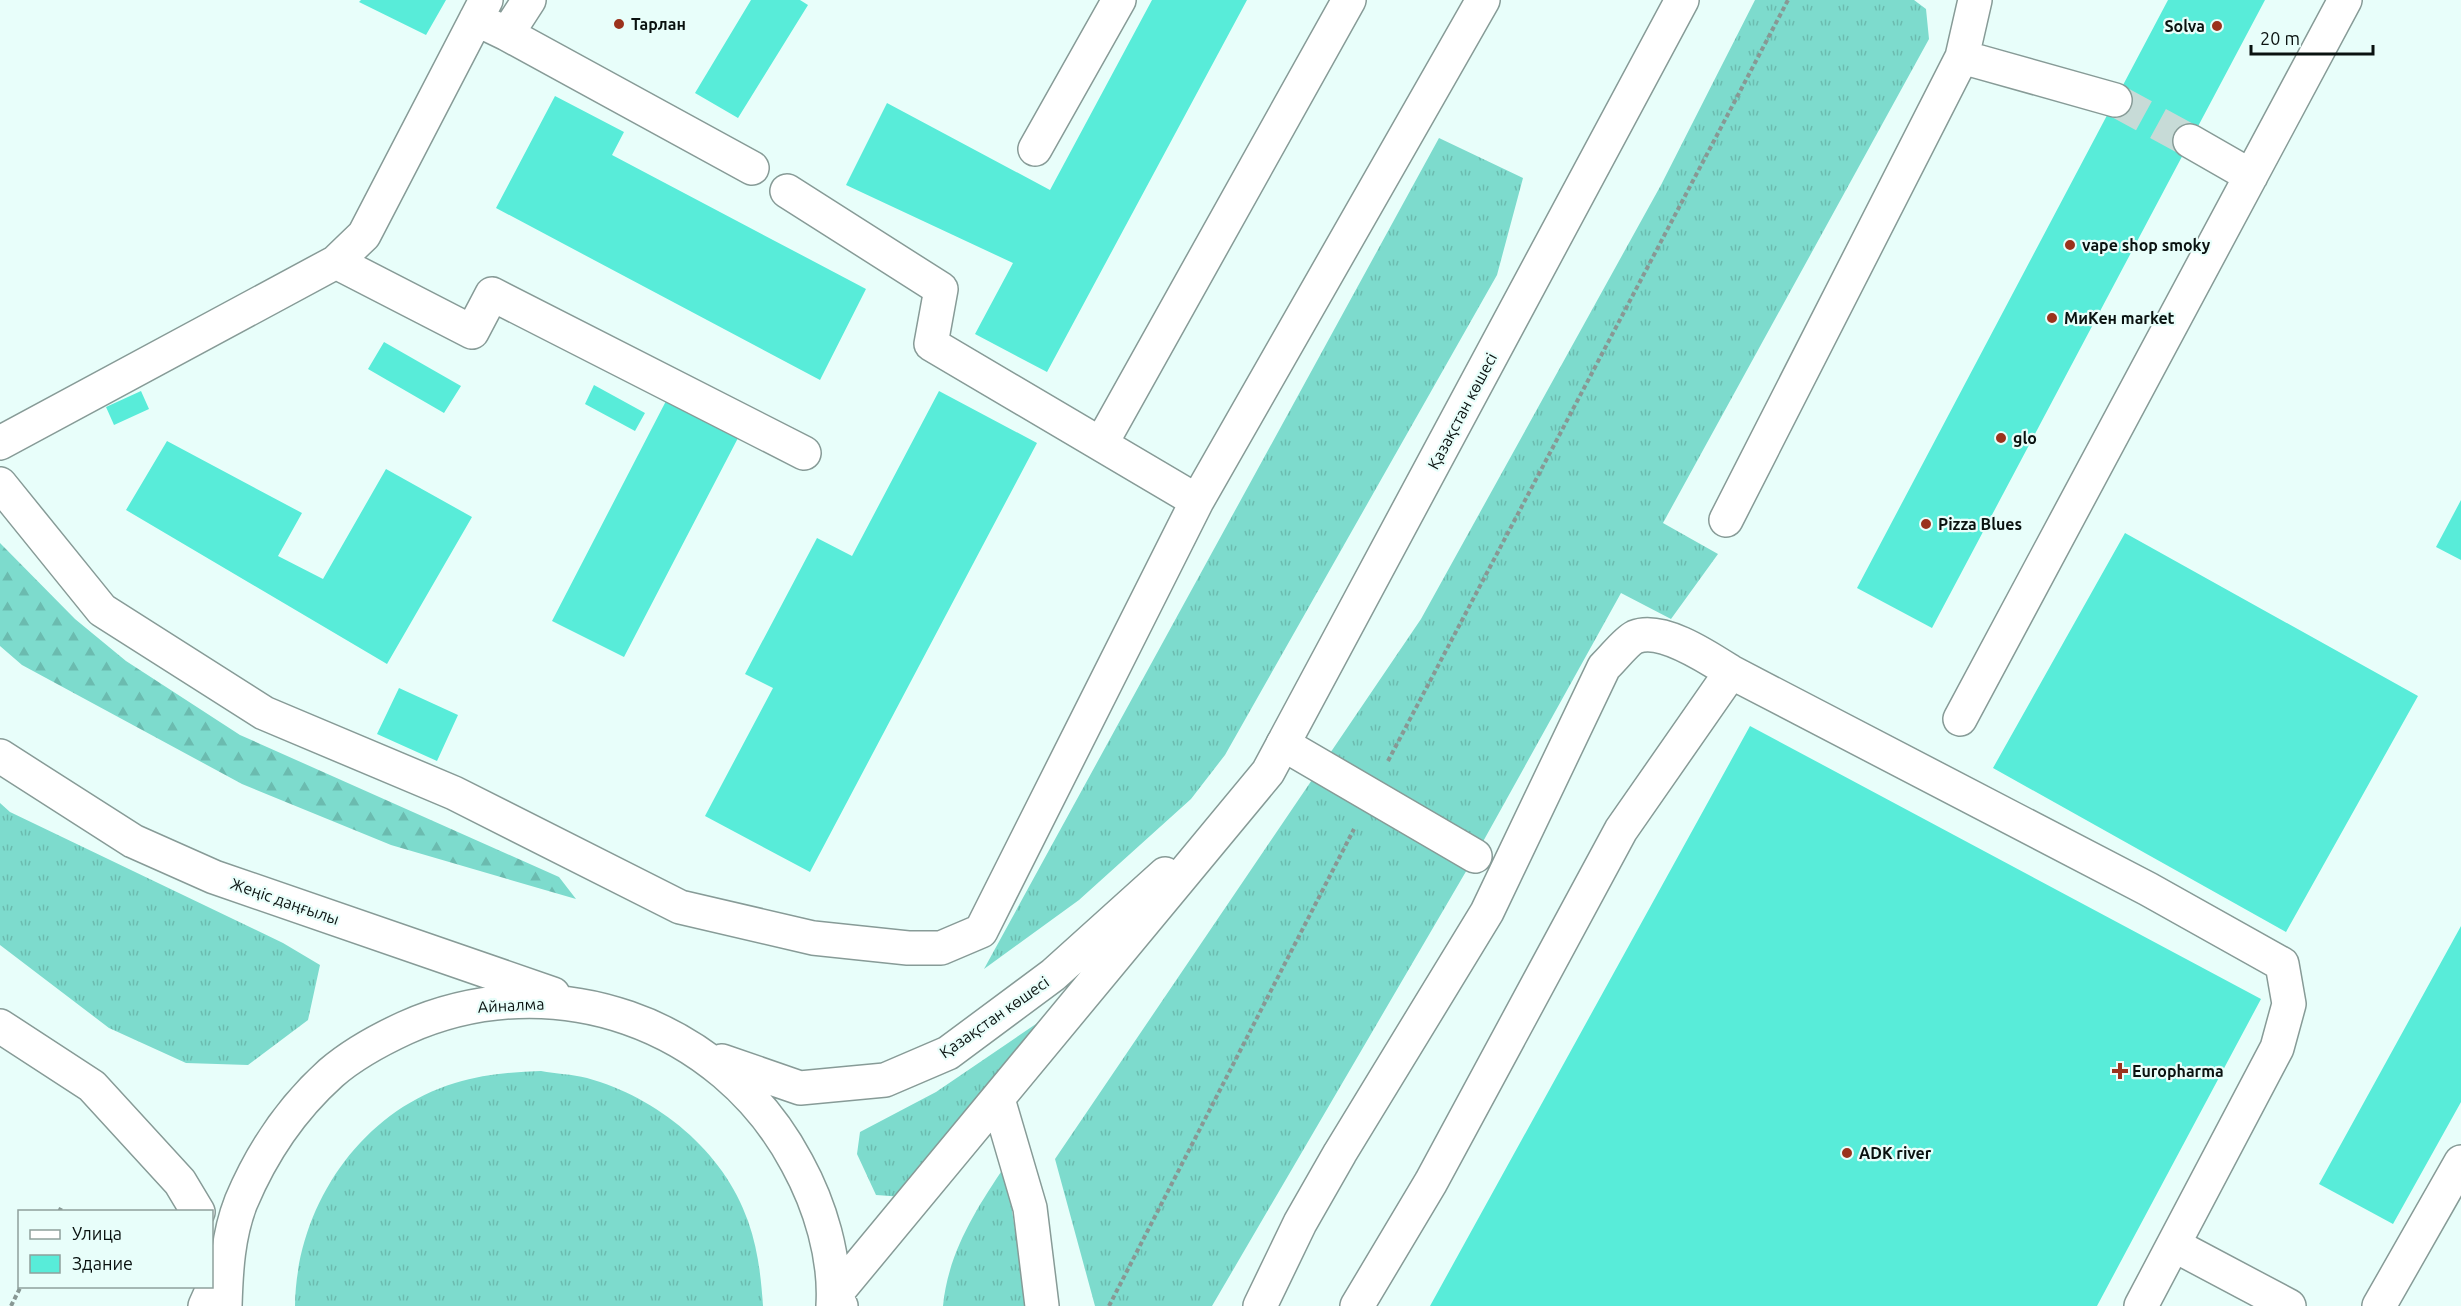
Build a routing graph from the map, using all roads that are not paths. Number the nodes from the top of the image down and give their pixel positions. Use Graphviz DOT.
graph roads {
  1 [pos="529,0"];
  2 [pos="1119,0"];
  3 [pos="1349,0"];
  4 [pos="1483,0"];
  5 [pos="1682,0"];
  6 [pos="1975,0"];
  7 [pos="2345,0"];
  8 [pos="481,10"];
  9 [pos="507,34"];
  10 [pos="1962,57"];
  11 [pos="2115,100"];
  12 [pos="2190,141"];
  13 [pos="1035,149"];
  14 [pos="753,168"];
  15 [pos="2251,176"];
  16 [pos="787,191"];
  17 [pos="336,262"];
  18 [pos="0,443"];
  19 [pos="1101,444"];
  20 [pos="804,453"];
  21 [pos="0,484"];
  22 [pos="1197,501"];
  23 [pos="1726,520"];
  24 [pos="1731,672"];
  25 [pos="1960,719"];
  26 [pos="1283,744"];
  27 [pos="0,756"];
  28 [pos="1233,817"];
  29 [pos="1475,855"];
  30 [pos="589,1006"];
  31 [pos="0,1026"];
  32 [pos="704,1055"];
  33 [pos="998,1099"];
  34 [pos="2461,1162"];
  35 [pos="197,1210"];
  36 [pos="219,1245"];
  37 [pos="2174,1245"];
  38 [pos="213,1271"];
  39 [pos="209,1288"];
  40 [pos="836,1303"];
  41 [pos="205,1306"];
  42 [pos="225,1306"];
  43 [pos="1042,1306"];
  44 [pos="1260,1306"];
  45 [pos="1357,1306"];
  46 [pos="2141,1306"];
  47 [pos="2289,1306"];
  48 [pos="2379,1306"];
  1 -- 9 [label="main road"];
  2 -- 13 [label="main road"];
  3 -- 19 [label="main road"];
  4 -- 22 [label="main road"];
  5 -- 26 [label="main road, Қазақстан көшесі"];
  6 -- 10 [label="main road"];
  7 -- 15 [label="main road"];
  8 -- 9 [label="main road"];
  8 -- 17 [label="main road"];
  9 -- 14 [label="main road"];
  10 -- 11 [label="main road"];
  10 -- 23 [label="main road"];
  12 -- 15 [label="main road"];
  15 -- 25 [label="main road"];
  16 -- 19 [label="main road"];
  17 -- 18 [label="main road"];
  17 -- 20 [label="main road"];
  19 -- 22 [label="main road"];
  21 -- 22 [label="main road"];
  24 -- 37 [label="main road"];
  24 -- 44 [label="main road"];
  24 -- 45 [label="main road"];
  26 -- 28 [label="main road, Қазақстан көшесі"];
  26 -- 29 [label="main road"];
  27 -- 30 [label="main road, Жеңіс даңғылы"];
  28 -- 32 [label="main road, Қазақстан көшесі"];
  28 -- 33 [label="main road, Қазақстан көшесі"];
  30 -- 32 [label="main road, Айналма"];
  30 -- 36 [label="main road, Айналма"];
  31 -- 35 [label="main road"];
  32 -- 40 [label="main road, Айналма"];
  33 -- 40 [label="main road, Қазақстан көшесі"];
  33 -- 43 [label="main road"];
  34 -- 48 [label="main road"];
  36 -- 38 [label="main road"];
  36 -- 42 [label="main road, Айналма"];
  37 -- 46 [label="main road"];
  37 -- 47 [label="main road"];
  39 -- 41 [label="main road"];
}
